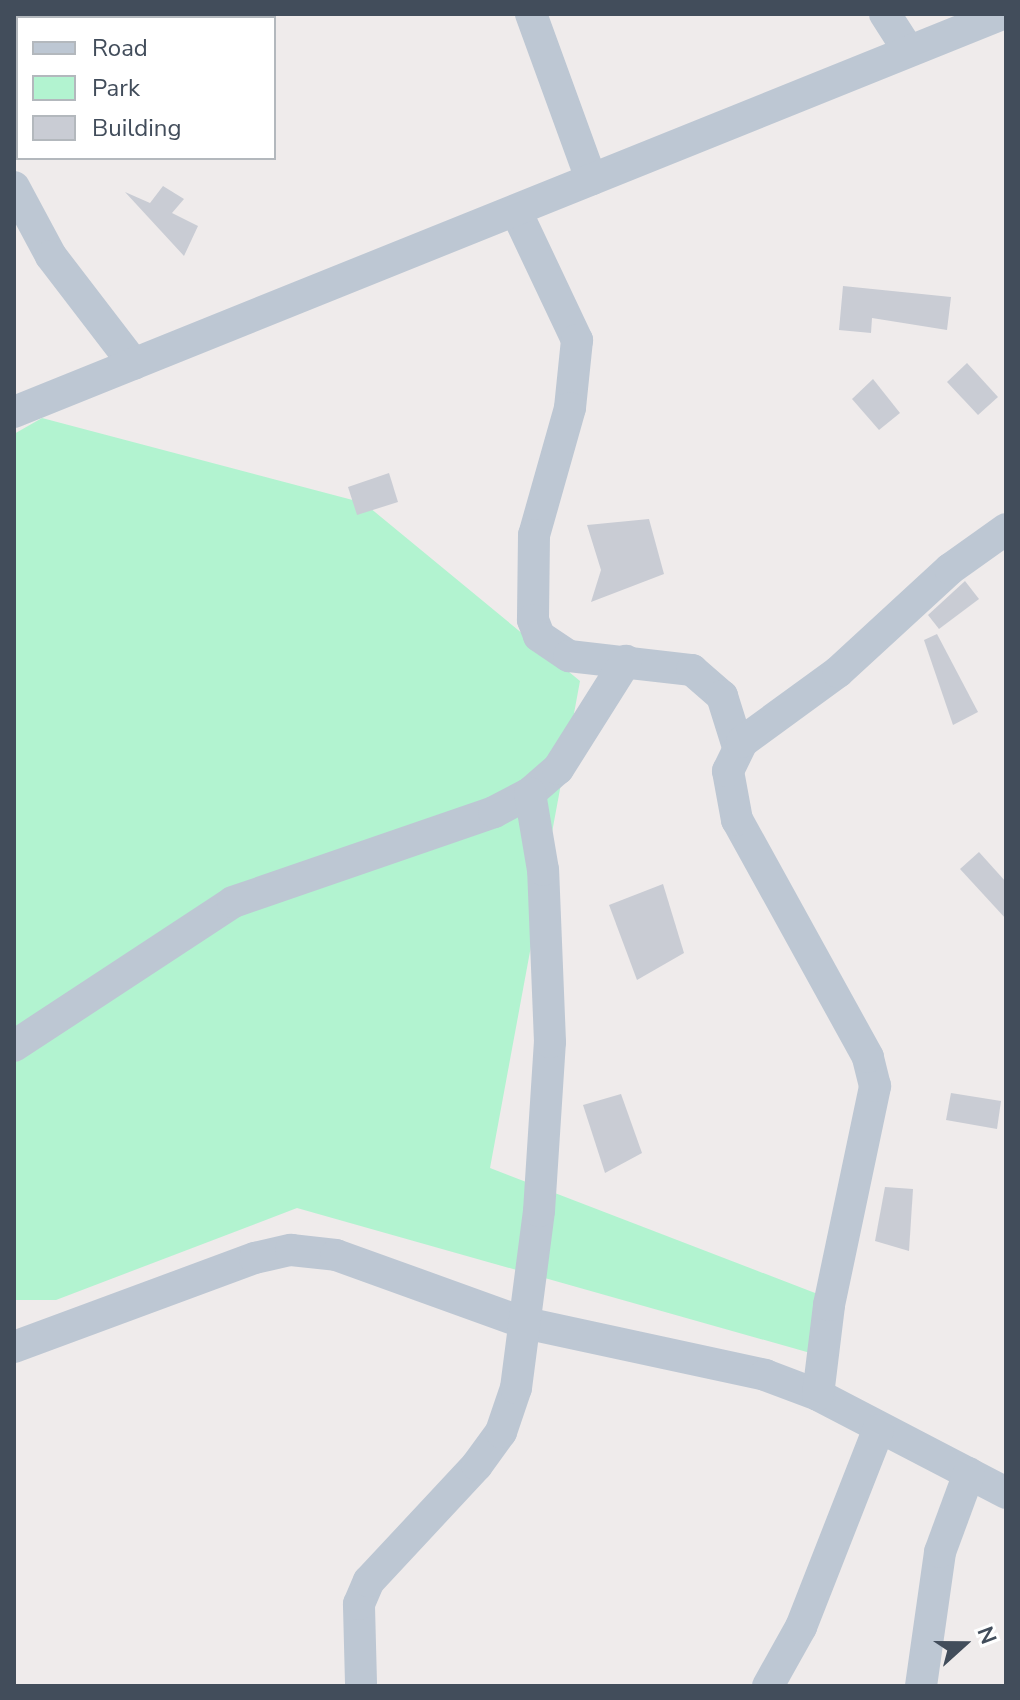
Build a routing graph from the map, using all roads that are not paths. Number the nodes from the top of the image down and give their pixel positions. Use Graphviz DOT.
graph roads {
  1 [pos="531,14"];
  2 [pos="885,14"];
  3 [pos="1002,14"];
  4 [pos="908,50"];
  5 [pos="591,179"];
  6 [pos="14,187"];
  7 [pos="516,211"];
  8 [pos="134,364"];
  9 [pos="14,412"];
  10 [pos="1006,529"];
  11 [pos="626,661"];
  12 [pos="738,747"];
  13 [pos="530,793"];
  14 [pos="14,1046"];
  15 [pos="525,1323"];
  16 [pos="14,1347"];
  17 [pos="818,1395"];
  18 [pos="878,1431"];
  19 [pos="969,1473"];
  20 [pos="1006,1493"];
  21 [pos="361,1683"];
  22 [pos="768,1686"];
  23 [pos="921,1686"];
  1 -- 5 [label="street"];
  2 -- 4 [label="street"];
  3 -- 4 [label="street"];
  4 -- 5 [label="street"];
  5 -- 7 [label="street"];
  6 -- 8 [label="street"];
  7 -- 8 [label="street"];
  7 -- 11 [label="street"];
  8 -- 9 [label="street"];
  10 -- 12 [label="street"];
  11 -- 12 [label="street"];
  11 -- 13 [label="street"];
  12 -- 17 [label="street"];
  13 -- 14 [label="street"];
  13 -- 15 [label="street"];
  15 -- 16 [label="street"];
  15 -- 17 [label="street"];
  15 -- 21 [label="street"];
  17 -- 18 [label="street"];
  18 -- 19 [label="street"];
  18 -- 22 [label="street"];
  19 -- 20 [label="street"];
  19 -- 23 [label="street"];
}
